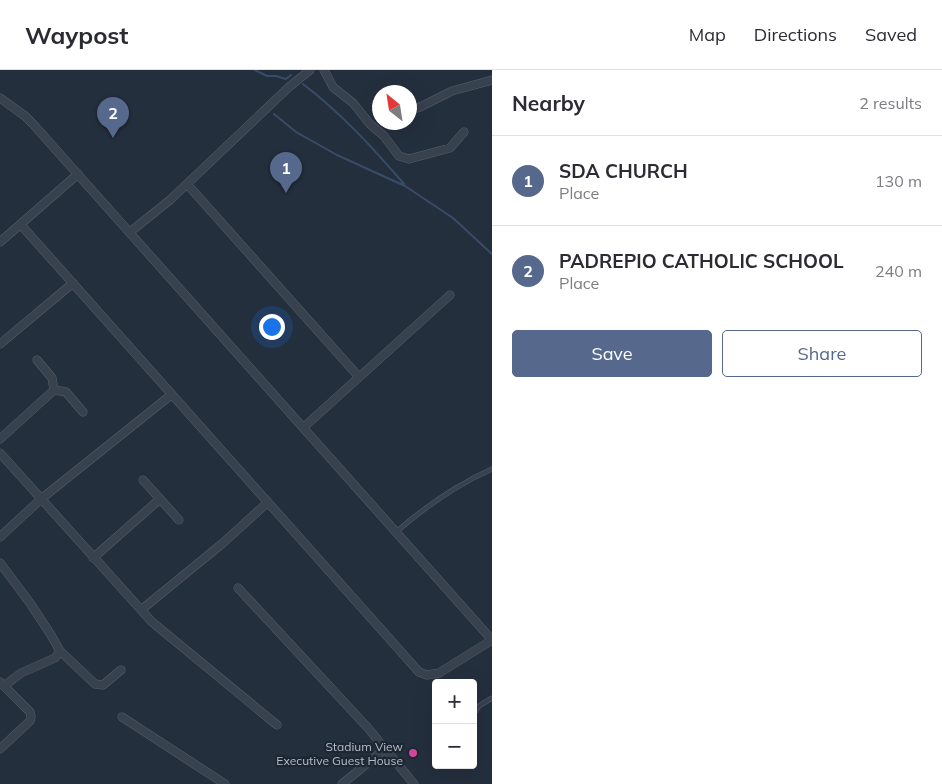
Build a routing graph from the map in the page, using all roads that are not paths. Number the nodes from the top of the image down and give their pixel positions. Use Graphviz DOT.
graph roads {
  1 [pos="310,70"];
  2 [pos="324,70"];
  3 [pos="492,80"];
  4 [pos="0,98"];
  5 [pos="418,108"];
  6 [pos="464,132"];
  7 [pos="78,174"];
  8 [pos="187,184"];
  9 [pos="21,224"];
  10 [pos="130,232"];
  11 [pos="0,242"];
  12 [pos="73,283"];
  13 [pos="450,295"];
  14 [pos="0,344"];
  15 [pos="37,360"];
  16 [pos="359,377"];
  17 [pos="54,390"];
  18 [pos="171,395"];
  19 [pos="83,412"];
  20 [pos="304,427"];
  21 [pos="0,439"];
  22 [pos="0,453"];
  23 [pos="492,469"];
  24 [pos="143,480"];
  25 [pos="41,499"];
  26 [pos="160,499"];
  27 [pos="268,502"];
  28 [pos="179,520"];
  29 [pos="396,532"];
  30 [pos="0,537"];
  31 [pos="93,558"];
  32 [pos="0,564"];
  33 [pos="238,588"];
  34 [pos="141,610"];
  35 [pos="492,640"];
  36 [pos="60,651"];
  37 [pos="121,670"];
  38 [pos="2,684"];
  39 [pos="492,698"];
  40 [pos="477,709"];
  41 [pos="122,717"];
  42 [pos="277,725"];
  43 [pos="0,749"];
  44 [pos="385,749"];
  45 [pos="225,784"];
  46 [pos="342,784"];
  47 [pos="414,784"];
  1 -- 8 [label="street"];
  2 -- 6 [label="street"];
  3 -- 5 [label="street"];
  4 -- 7 [label="street"];
  7 -- 9 [label="street"];
  7 -- 10 [label="street"];
  8 -- 10 [label="street"];
  8 -- 16 [label="street"];
  9 -- 11 [label="street"];
  9 -- 12 [label="street"];
  10 -- 20 [label="street"];
  12 -- 14 [label="street"];
  12 -- 18 [label="street"];
  13 -- 16 [label="street"];
  15 -- 17 [label="street"];
  16 -- 20 [label="street"];
  17 -- 19 [label="street"];
  17 -- 21 [label="street"];
  18 -- 25 [label="street"];
  18 -- 27 [label="street"];
  20 -- 29 [label="street"];
  22 -- 25 [label="street"];
  23 -- 29 [label="lane"];
  24 -- 26 [label="street"];
  25 -- 30 [label="street"];
  25 -- 31 [label="street"];
  26 -- 28 [label="street"];
  26 -- 31 [label="street"];
  27 -- 34 [label="street"];
  27 -- 35 [label="street"];
  29 -- 35 [label="street"];
  31 -- 34 [label="street"];
  32 -- 36 [label="street"];
  33 -- 44 [label="street"];
  34 -- 42 [label="street"];
  36 -- 37 [label="street"];
  36 -- 38 [label="street"];
  38 -- 43 [label="street"];
  39 -- 40 [label="lane"];
  41 -- 45 [label="street"];
  44 -- 46 [label="street"];
  44 -- 47 [label="street"];
}
